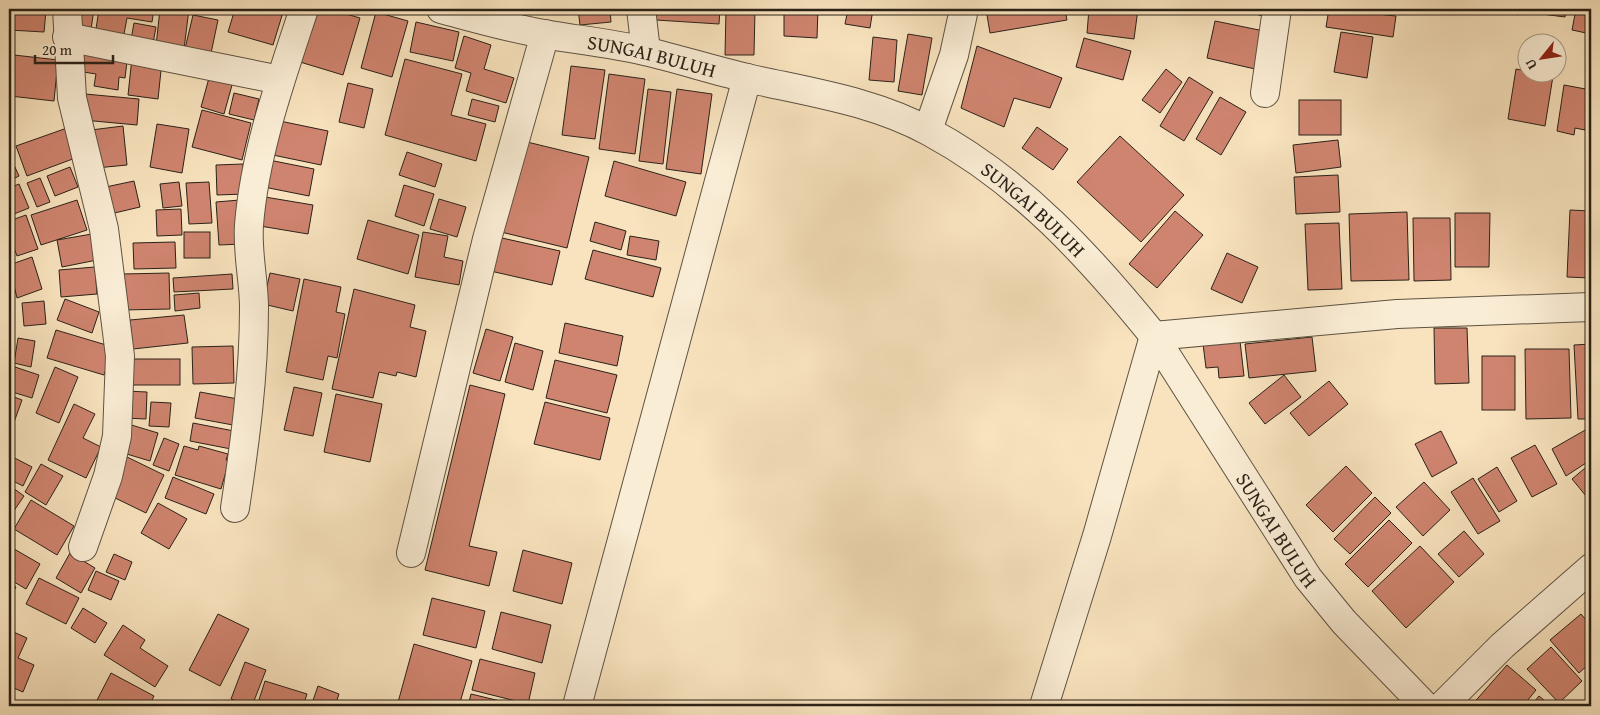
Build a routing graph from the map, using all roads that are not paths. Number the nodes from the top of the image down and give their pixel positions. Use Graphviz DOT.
graph roads {
  1 [pos="67,9"];
  2 [pos="304,9"];
  3 [pos="441,9"];
  4 [pos="641,9"];
  5 [pos="964,9"];
  6 [pos="1277,9"];
  7 [pos="545,34"];
  8 [pos="67,37"];
  9 [pos="646,51"];
  10 [pos="747,78"];
  11 [pos="280,80"];
  12 [pos="1265,93"];
  13 [pos="928,130"];
  14 [pos="1591,307"];
  15 [pos="1154,336"];
  16 [pos="235,508"];
  17 [pos="83,547"];
  18 [pos="411,553"];
  19 [pos="1591,568"];
  20 [pos="1426,705"];
  21 [pos="577,706"];
  22 [pos="1044,706"];
  1 -- 8 [label="street"];
  2 -- 11 [label="street"];
  3 -- 7 [label="street, SUNGAI BULUH"];
  4 -- 9 [label="street"];
  5 -- 13 [label="street"];
  6 -- 12 [label="street"];
  7 -- 9 [label="street, SUNGAI BULUH"];
  7 -- 18 [label="street"];
  8 -- 11 [label="street"];
  8 -- 17 [label="street"];
  9 -- 10 [label="street, SUNGAI BULUH"];
  10 -- 13 [label="street, SUNGAI BULUH"];
  10 -- 21 [label="street"];
  11 -- 16 [label="street"];
  13 -- 15 [label="street, SUNGAI BULUH"];
  14 -- 15 [label="street"];
  15 -- 20 [label="street, SUNGAI BULUH"];
  15 -- 22 [label="street"];
  19 -- 20 [label="street"];
}
